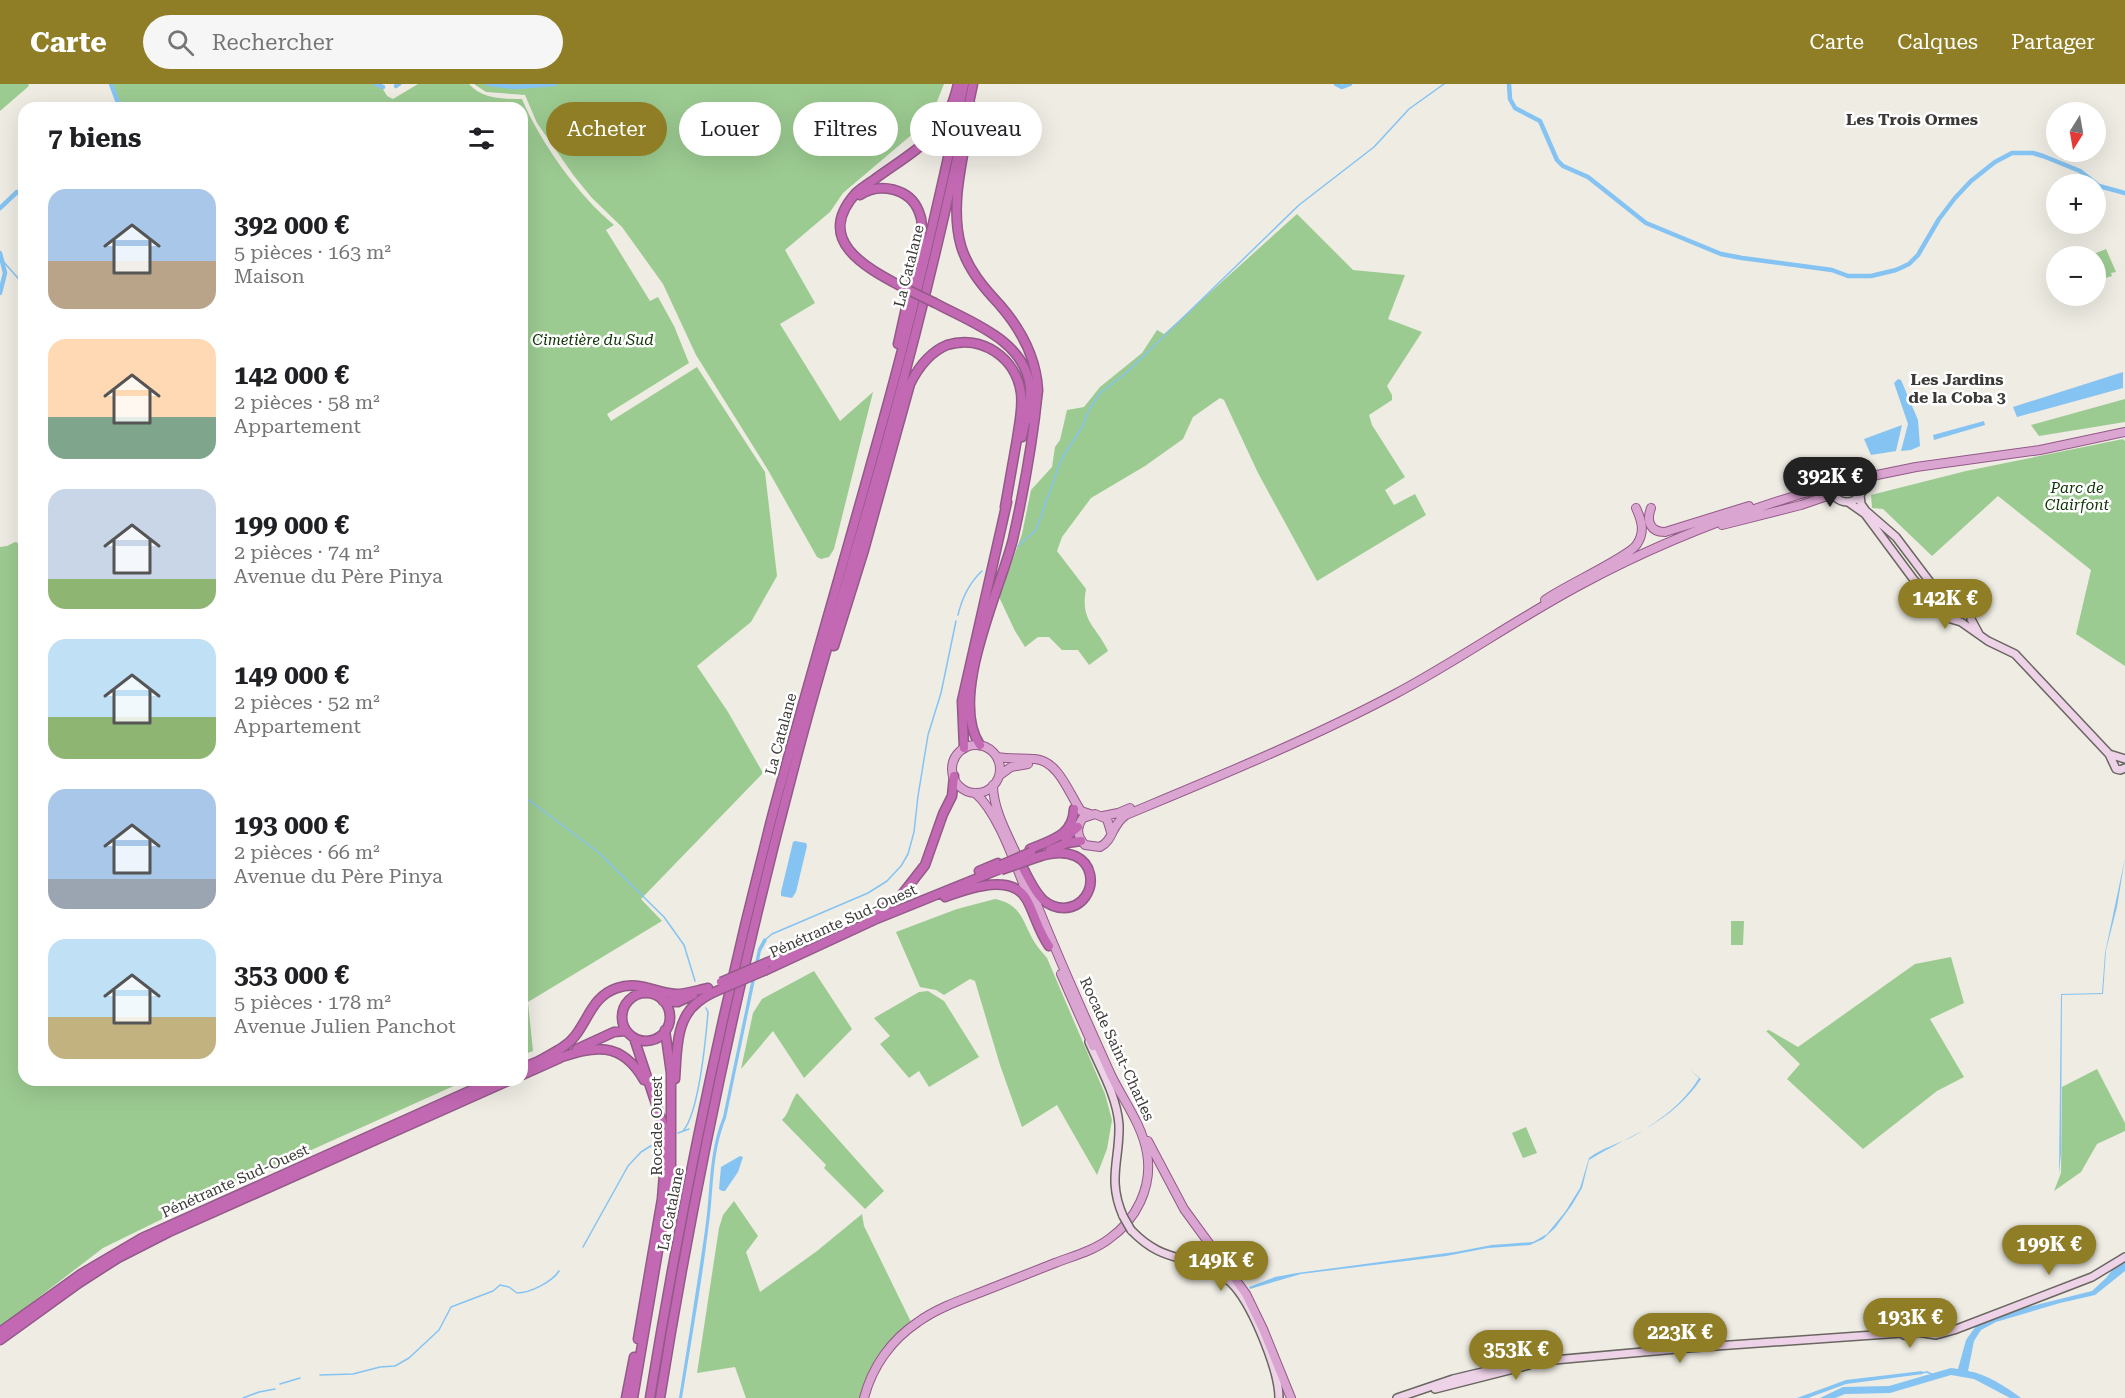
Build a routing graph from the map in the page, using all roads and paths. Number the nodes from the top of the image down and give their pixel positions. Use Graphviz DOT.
graph roads {
  1 [pos="958,84"];
  2 [pos="964,84"];
  3 [pos="972,87"];
  4 [pos="850,203"];
  5 [pos="892,390"];
  6 [pos="1028,414"];
  7 [pos="2125,432"];
  8 [pos="1821,487"];
  9 [pos="1833,494"];
  10 [pos="1860,495"];
  11 [pos="1779,498"];
  12 [pos="1848,502"];
  13 [pos="1005,507"];
  14 [pos="1636,508"];
  15 [pos="1651,508"];
  16 [pos="1020,510"];
  17 [pos="1633,558"];
  18 [pos="1960,599"];
  19 [pos="1545,600"];
  20 [pos="1948,613"];
  21 [pos="1970,616"];
  22 [pos="1961,622"];
  23 [pos="1980,636"];
  24 [pos="821,670"];
  25 [pos="980,745"];
  26 [pos="964,748"];
  27 [pos="997,757"];
  28 [pos="2119,759"];
  29 [pos="2124,770"];
  30 [pos="1000,775"];
  31 [pos="954,776"];
  32 [pos="993,786"];
  33 [pos="975,793"];
  34 [pos="1074,809"];
  35 [pos="1092,814"];
  36 [pos="1103,816"];
  37 [pos="1079,824"];
  38 [pos="1112,832"];
  39 [pos="1081,841"];
  40 [pos="1034,854"];
  41 [pos="999,867"];
  42 [pos="1023,868"];
  43 [pos="873,918"];
  44 [pos="1049,946"];
  45 [pos="720,986"];
  46 [pos="708,988"];
  47 [pos="663,1000"];
  48 [pos="1078,1014"];
  49 [pos="622,1017"];
  50 [pos="669,1018"];
  51 [pos="665,1030"];
  52 [pos="626,1031"];
  53 [pos="634,1038"];
  54 [pos="1101,1051"];
  55 [pos="556,1059"];
  56 [pos="537,1062"];
  57 [pos="528,1066"];
  58 [pos="528,1072"];
  59 [pos="481,1086"];
  60 [pos="497,1086"];
  61 [pos="654,1099"];
  62 [pos="672,1124"];
  63 [pos="2125,1257"];
  64 [pos="1030,1273"];
  65 [pos="1918,1329"];
  66 [pos="1901,1330"];
  67 [pos="0,1332"];
  68 [pos="0,1340"];
  69 [pos="626,1398"];
  70 [pos="633,1398"];
  71 [pos="650,1398"];
  72 [pos="660,1398"];
  73 [pos="864,1398"];
  74 [pos="1279,1398"];
  75 [pos="1291,1398"];
  76 [pos="1398,1398"];
  1 -- 4 [label="highway"];
  2 -- 5 [label="highway, La Catalane"];
  3 -- 16 [label="highway"];
  3 -- 24 [label="highway, La Catalane"];
  4 -- 5 [label="highway"];
  4 -- 6 [label="highway, bridge"];
  5 -- 71 [label="highway, La Catalane"];
  6 -- 13 [label="highway"];
  6 -- 16 [label="highway"];
  7 -- 8 [label="main road, bridge"];
  8 -- 11 [label="main road"];
  8 -- 17 [label="main road"];
  9 -- 10 [label="main road"];
  9 -- 12 [label="main road"];
  9 -- 17 [label="main road"];
  10 -- 12 [label="main road"];
  10 -- 18 [label="main road"];
  11 -- 15 [label="main road"];
  11 -- 19 [label="main road"];
  12 -- 20 [label="main road"];
  13 -- 24 [label="highway"];
  13 -- 26 [label="highway"];
  14 -- 19 [label="main road"];
  16 -- 25 [label="highway"];
  17 -- 38 [label="main road"];
  18 -- 20 [label="main road"];
  18 -- 21 [label="main road"];
  19 -- 36 [label="main road"];
  20 -- 22 [label="main road"];
  21 -- 22 [label="main road"];
  21 -- 23 [label="main road"];
  22 -- 23 [label="main road"];
  23 -- 28 [label="main road"];
  24 -- 72 [label="highway, La Catalane"];
  25 -- 26 [label="main road"];
  25 -- 27 [label="main road"];
  26 -- 31 [label="main road"];
  27 -- 30 [label="main road"];
  27 -- 35 [label="main road"];
  28 -- 29 [label="main road"];
  30 -- 32 [label="main road"];
  30 -- 34 [label="main road"];
  31 -- 33 [label="main road"];
  31 -- 43 [label="highway"];
  32 -- 33 [label="main road"];
  32 -- 42 [label="main road, Rocade Saint-Charles"];
  33 -- 44 [label="main road, Rocade Saint-Charles"];
  34 -- 37 [label="main road"];
  34 -- 40 [label="highway"];
  35 -- 36 [label="main road"];
  35 -- 37 [label="main road"];
  36 -- 38 [label="main road"];
  37 -- 39 [label="main road"];
  37 -- 40 [label="highway"];
  38 -- 39 [label="main road"];
  39 -- 40 [label="highway"];
  40 -- 41 [label="highway, bridge"];
  40 -- 42 [label="highway"];
  41 -- 43 [label="highway, Pénétrante Sud-Ouest"];
  41 -- 43 [label="highway, Pénétrante Sud-Ouest"];
  42 -- 54 [label="main road, Rocade Saint-Charles"];
  43 -- 44 [label="highway"];
  43 -- 45 [label="highway, Pénétrante Sud-Ouest, bridge"];
  44 -- 48 [label="main road, Rocade Saint-Charles"];
  45 -- 46 [label="highway"];
  45 -- 50 [label="highway"];
  45 -- 62 [label="highway"];
  46 -- 47 [label="highway"];
  46 -- 56 [label="highway"];
  47 -- 49 [label="highway"];
  47 -- 50 [label="highway"];
  48 -- 64 [label="main road, Rocade Saint-Charles"];
  48 -- 74 [label="main road, bridge"];
  49 -- 52 [label="highway"];
  49 -- 56 [label="highway"];
  50 -- 51 [label="highway, Rocade Ouest"];
  51 -- 53 [label="highway"];
  51 -- 62 [label="highway, Rocade Ouest"];
  52 -- 53 [label="highway"];
  52 -- 55 [label="highway"];
  53 -- 61 [label="highway, Rocade Ouest"];
  54 -- 64 [label="main road, Rocade Saint-Charles"];
  54 -- 75 [label="main road"];
  55 -- 58 [label="highway"];
  55 -- 61 [label="highway"];
  56 -- 57 [label="highway"];
  59 -- 67 [label="highway, Pénétrante Sud-Ouest"];
  60 -- 68 [label="highway"];
  61 -- 69 [label="highway, Rocade Ouest"];
  62 -- 70 [label="highway, Rocade Ouest"];
  63 -- 65 [label="main road"];
  64 -- 73 [label="main road, Rocade Saint-Charles"];
  65 -- 66 [label="main road"];
  65 -- 66 [label="main road"];
  66 -- 76 [label="main road"];
}
